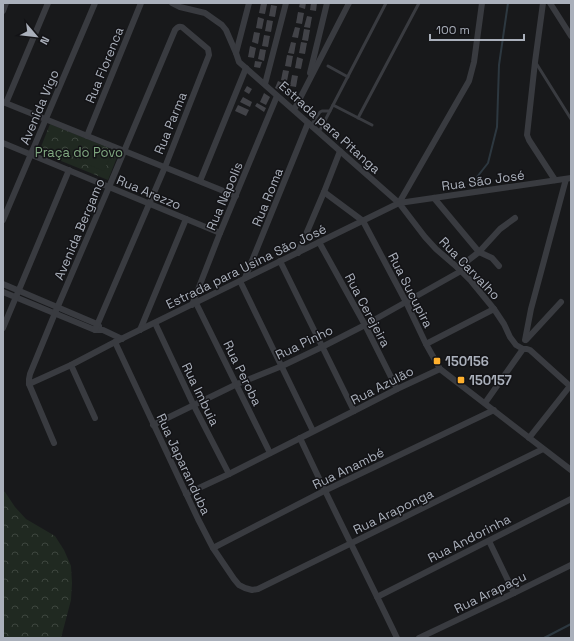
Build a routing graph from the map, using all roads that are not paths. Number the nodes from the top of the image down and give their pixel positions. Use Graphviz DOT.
graph roads {
  1 [pos="6,3"];
  2 [pos="48,3"];
  3 [pos="95,3"];
  4 [pos="141,3"];
  5 [pos="172,3"];
  6 [pos="249,3"];
  7 [pos="286,3"];
  8 [pos="327,3"];
  9 [pos="349,3"];
  10 [pos="386,3"];
  11 [pos="419,3"];
  12 [pos="482,3"];
  13 [pos="543,3"];
  14 [pos="550,3"];
  15 [pos="3,11"];
  16 [pos="177,28"];
  17 [pos="571,36"];
  18 [pos="236,53"];
  19 [pos="535,62"];
  20 [pos="328,66"];
  21 [pos="246,68"];
  22 [pos="348,77"];
  23 [pos="308,82"];
  24 [pos="265,84"];
  25 [pos="278,96"];
  26 [pos="4,102"];
  27 [pos="333,105"];
  28 [pos="294,110"];
  29 [pos="330,111"];
  30 [pos="358,118"];
  31 [pos="46,119"];
  32 [pos="571,119"];
  33 [pos="309,124"];
  34 [pos="372,125"];
  35 [pos="319,132"];
  36 [pos="87,136"];
  37 [pos="3,143"];
  38 [pos="124,150"];
  39 [pos="340,151"];
  40 [pos="31,155"];
  41 [pos="165,167"];
  42 [pos="69,170"];
  43 [pos="568,178"];
  44 [pos="555,180"];
  45 [pos="200,181"];
  46 [pos="109,187"];
  47 [pos="324,192"];
  48 [pos="236,196"];
  49 [pos="434,198"];
  50 [pos="399,203"];
  51 [pos="149,204"];
  52 [pos="516,218"];
  53 [pos="186,219"];
  54 [pos="3,220"];
  55 [pos="363,221"];
  56 [pos="220,233"];
  57 [pos="319,242"];
  58 [pos="479,252"];
  59 [pos="298,253"];
  60 [pos="280,261"];
  61 [pos="499,266"];
  62 [pos="460,269"];
  63 [pos="243,280"];
  64 [pos="3,284"];
  65 [pos="3,292"];
  66 [pos="17,294"];
  67 [pos="406,302"];
  68 [pos="561,302"];
  69 [pos="194,304"];
  70 [pos="494,309"];
  71 [pos="56,310"];
  72 [pos="155,323"];
  73 [pos="364,325"];
  74 [pos="96,327"];
  75 [pos="3,328"];
  76 [pos="140,330"];
  77 [pos="122,339"];
  78 [pos="525,340"];
  79 [pos="115,342"];
  80 [pos="426,344"];
  81 [pos="322,347"];
  82 [pos="525,349"];
  83 [pos="71,365"];
  84 [pos="282,366"];
  85 [pos="440,369"];
  86 [pos="29,384"];
  87 [pos="237,384"];
  88 [pos="571,386"];
  89 [pos="397,389"];
  90 [pos="485,404"];
  91 [pos="194,406"];
  92 [pos="494,410"];
  93 [pos="354,411"];
  94 [pos="95,418"];
  95 [pos="153,425"];
  96 [pos="313,431"];
  97 [pos="300,438"];
  98 [pos="529,438"];
  99 [pos="54,443"];
  100 [pos="542,449"];
  101 [pos="270,453"];
  102 [pos="571,470"];
  103 [pos="229,474"];
  104 [pos="324,491"];
  105 [pos="186,494"];
  106 [pos="571,499"];
  107 [pos="489,541"];
  108 [pos="351,544"];
  109 [pos="213,548"];
  110 [pos="571,565"];
  111 [pos="252,590"];
  112 [pos="514,593"];
  113 [pos="378,597"];
  114 [pos="397,638"];
  115 [pos="419,638"];
  1 -- 15 [label="street"];
  2 -- 26 [label="street"];
  3 -- 31 [label="street, Avenida Vigo"];
  4 -- 36 [label="street, Rua Florenca"];
  5 -- 18 [label="street, Estrada para Pitanga"];
  6 -- 18 [label="street"];
  7 -- 24 [label="street"];
  8 -- 23 [label="street"];
  9 -- 23 [label="street"];
  10 -- 22 [label="lane"];
  11 -- 30 [label="lane"];
  12 -- 50 [label="street"];
  13 -- 19 [label="street"];
  14 -- 17 [label="street"];
  16 -- 38 [label="street, Avenida Bergamo"];
  16 -- 41 [label="street, Rua Parma"];
  18 -- 21 [label="street, Estrada para Pitanga"];
  19 -- 32 [label="lane"];
  19 -- 44 [label="street"];
  20 -- 22 [label="lane"];
  21 -- 24 [label="street, Estrada para Pitanga"];
  21 -- 45 [label="street"];
  22 -- 27 [label="lane"];
  23 -- 28 [label="street"];
  24 -- 25 [label="street, Estrada para Pitanga"];
  25 -- 28 [label="street, Estrada para Pitanga"];
  25 -- 48 [label="street, Rua Napolis"];
  26 -- 31 [label="street"];
  27 -- 29 [label="lane"];
  27 -- 30 [label="lane"];
  28 -- 33 [label="street, Estrada para Pitanga"];
  29 -- 33 [label="lane"];
  29 -- 35 [label="lane"];
  30 -- 34 [label="lane"];
  31 -- 36 [label="street"];
  31 -- 40 [label="street, Avenida Vigo"];
  33 -- 35 [label="street, Estrada para Pitanga"];
  33 -- 63 [label="street, Rua Roma"];
  35 -- 39 [label="street, Estrada para Pitanga"];
  36 -- 38 [label="street"];
  37 -- 40 [label="street, Rua Arezzo"];
  38 -- 41 [label="street"];
  38 -- 46 [label="street, Avenida Bergamo"];
  39 -- 47 [label="street"];
  39 -- 50 [label="street, Estrada para Pitanga"];
  40 -- 42 [label="street, Rua Arezzo"];
  40 -- 54 [label="street, Avenida Vigo"];
  41 -- 45 [label="street"];
  41 -- 51 [label="street, Rua Parma"];
  42 -- 46 [label="street, Rua Arezzo"];
  42 -- 66 [label="street"];
  43 -- 44 [label="street, Rua São José"];
  43 -- 78 [label="street"];
  44 -- 49 [label="street, Rua São José"];
  45 -- 48 [label="street"];
  46 -- 51 [label="street, Rua Arezzo"];
  46 -- 71 [label="street, Avenida Bergamo"];
  47 -- 55 [label="street"];
  47 -- 59 [label="street"];
  48 -- 56 [label="street, Rua Napolis"];
  49 -- 50 [label="street, Rua São José"];
  49 -- 58 [label="street"];
  50 -- 55 [label="street, Estrada para Usina São José"];
  50 -- 62 [label="street, Rua Carvalho"];
  51 -- 53 [label="street, Rua Arezzo"];
  51 -- 74 [label="street, Rua Parma"];
  52 -- 58 [label="street, Rua Pinho"];
  53 -- 56 [label="street, Rua Arezzo"];
  53 -- 76 [label="street"];
  55 -- 57 [label="street, Estrada para Usina São José"];
  55 -- 67 [label="street, Rua Sucupira"];
  56 -- 69 [label="street, Rua Napolis"];
  57 -- 59 [label="street, Estrada para Usina São José"];
  57 -- 73 [label="street, Rua Cerejeira"];
  58 -- 61 [label="street"];
  58 -- 62 [label="street, Rua Pinho"];
  59 -- 60 [label="street, Estrada para Usina São José"];
  60 -- 63 [label="street, Estrada para Usina São José"];
  60 -- 81 [label="street"];
  62 -- 67 [label="street, Rua Pinho"];
  62 -- 70 [label="street, Rua Carvalho"];
  63 -- 69 [label="street, Estrada para Usina São José"];
  63 -- 84 [label="street"];
  64 -- 66 [label="street"];
  65 -- 66 [label="street"];
  66 -- 71 [label="street"];
  66 -- 75 [label="street"];
  67 -- 73 [label="street, Rua Pinho"];
  67 -- 80 [label="street, Rua Sucupira"];
  68 -- 78 [label="street"];
  69 -- 72 [label="street, Estrada para Usina São José"];
  69 -- 87 [label="street, Rua Peroba"];
  70 -- 80 [label="street"];
  70 -- 82 [label="street, Rua Carvalho"];
  71 -- 74 [label="street"];
  71 -- 86 [label="street, Avenida Bergamo"];
  72 -- 76 [label="street, Estrada para Usina São José"];
  72 -- 91 [label="street, Rua Imbuia"];
  73 -- 81 [label="street, Rua Pinho"];
  73 -- 89 [label="street, Rua Cerejeira"];
  74 -- 77 [label="street"];
  76 -- 77 [label="street, Estrada para Usina São José"];
  77 -- 79 [label="street"];
  78 -- 82 [label="street"];
  79 -- 83 [label="street"];
  79 -- 95 [label="street, Rua Japaranduba"];
  80 -- 85 [label="street, Rua Sucupira"];
  81 -- 84 [label="street, Rua Pinho"];
  81 -- 93 [label="street"];
  82 -- 88 [label="street, Rua Carvalho"];
  82 -- 90 [label="street"];
  83 -- 86 [label="street"];
  83 -- 94 [label="street"];
  84 -- 87 [label="street, Rua Pinho"];
  84 -- 96 [label="street"];
  85 -- 89 [label="street, Rua Azulão"];
  85 -- 90 [label="street"];
  86 -- 99 [label="street"];
  87 -- 91 [label="street, Rua Pinho"];
  87 -- 101 [label="street, Rua Peroba"];
  88 -- 98 [label="street"];
  89 -- 93 [label="street, Rua Azulão"];
  90 -- 92 [label="street"];
  91 -- 95 [label="street, Rua Pinho"];
  91 -- 103 [label="street, Rua Imbuia"];
  92 -- 98 [label="street"];
  92 -- 104 [label="street, Rua Anambé"];
  93 -- 96 [label="street, Rua Azulão"];
  95 -- 105 [label="street, Rua Japaranduba"];
  96 -- 97 [label="street, Rua Azulão"];
  97 -- 101 [label="street, Rua Azulão"];
  97 -- 104 [label="street"];
  98 -- 100 [label="street"];
  100 -- 102 [label="street"];
  100 -- 108 [label="street, Rua Araponga"];
  101 -- 103 [label="street, Rua Azulão"];
  103 -- 105 [label="street, Rua Azulão"];
  104 -- 108 [label="street"];
  104 -- 109 [label="street, Rua Anambé"];
  105 -- 109 [label="street, Rua Japaranduba"];
  106 -- 107 [label="street, Rua Andorinha"];
  107 -- 112 [label="street"];
  107 -- 113 [label="street, Rua Andorinha"];
  108 -- 111 [label="street, Rua Araponga"];
  108 -- 113 [label="street"];
  109 -- 111 [label="street, Rua Japaranduba"];
  110 -- 112 [label="street, Rua Arapaçu"];
  112 -- 115 [label="street, Rua Arapaçu"];
  113 -- 114 [label="street"];
}
